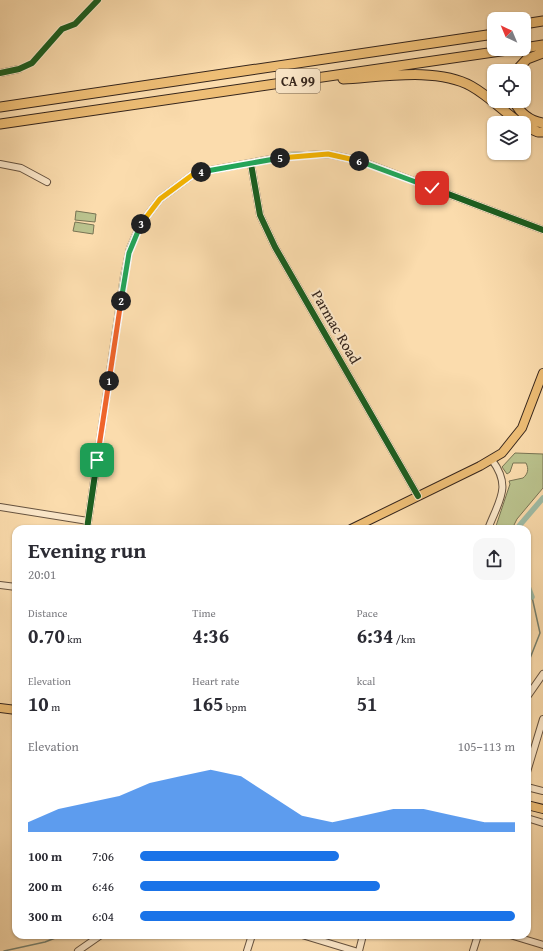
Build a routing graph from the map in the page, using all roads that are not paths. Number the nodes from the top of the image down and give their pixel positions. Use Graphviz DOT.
graph roads {
  1 [pos="543,21"];
  2 [pos="531,23"];
  3 [pos="543,27"];
  4 [pos="531,29"];
  5 [pos="487,31"];
  6 [pos="487,35"];
  7 [pos="461,39"];
  8 [pos="543,45"];
  9 [pos="531,47"];
  10 [pos="487,53"];
  11 [pos="543,53"];
  12 [pos="522,64"];
  13 [pos="19,69"];
  14 [pos="0,73"];
  15 [pos="328,76"];
  16 [pos="0,106"];
  17 [pos="518,108"];
  18 [pos="511,116"];
  19 [pos="543,123"];
  20 [pos="0,124"];
  21 [pos="531,129"];
  22 [pos="543,132"];
  23 [pos="0,164"];
  24 [pos="251,164"];
  25 [pos="47,182"];
  26 [pos="543,230"];
  27 [pos="543,373"];
  28 [pos="492,460"];
  29 [pos="418,496"];
  30 [pos="0,507"];
  31 [pos="88,521"];
  32 [pos="88,525"];
  33 [pos="359,525"];
  34 [pos="489,525"];
  35 [pos="0,585"];
  36 [pos="12,586"];
  37 [pos="543,674"];
  38 [pos="531,691"];
  39 [pos="0,708"];
  40 [pos="12,710"];
  41 [pos="543,719"];
  42 [pos="531,759"];
  43 [pos="531,788"];
  44 [pos="543,791"];
  45 [pos="531,805"];
  46 [pos="543,809"];
  47 [pos="531,819"];
  48 [pos="543,823"];
  49 [pos="95,939"];
  50 [pos="251,939"];
  51 [pos="315,939"];
  52 [pos="362,939"];
  53 [pos="477,939"];
  54 [pos="523,939"];
  55 [pos="543,945"];
  56 [pos="78,951"];
  57 [pos="247,951"];
  58 [pos="355,951"];
  59 [pos="359,951"];
  60 [pos="473,951"];
  1 -- 2 [label="highway"];
  3 -- 4 [label="highway"];
  5 -- 7 [label="highway"];
  6 -- 7 [label="highway, CA 99"];
  7 -- 16 [label="highway, CA 99"];
  8 -- 9 [label="highway"];
  10 -- 15 [label="highway, CA 99"];
  11 -- 12 [label="highway"];
  13 -- 14 [label="street"];
  15 -- 18 [label="highway"];
  15 -- 20 [label="highway, CA 99"];
  17 -- 19 [label="highway"];
  21 -- 22 [label="highway"];
  23 -- 25 [label="street"];
  24 -- 26 [label="street"];
  24 -- 29 [label="street, Parmac Road"];
  24 -- 31 [label="street"];
  27 -- 28 [label="main road"];
  28 -- 29 [label="main road"];
  28 -- 34 [label="street"];
  29 -- 33 [label="main road"];
  30 -- 31 [label="street"];
  31 -- 32 [label="street"];
  35 -- 36 [label="street"];
  37 -- 38 [label="street"];
  39 -- 40 [label="main road"];
  41 -- 42 [label="street"];
  43 -- 44 [label="street"];
  45 -- 46 [label="main road"];
  47 -- 48 [label="street"];
  49 -- 56 [label="street"];
  50 -- 57 [label="street"];
  51 -- 58 [label="street"];
  52 -- 59 [label="street"];
  53 -- 60 [label="street"];
  54 -- 55 [label="street"];
}
